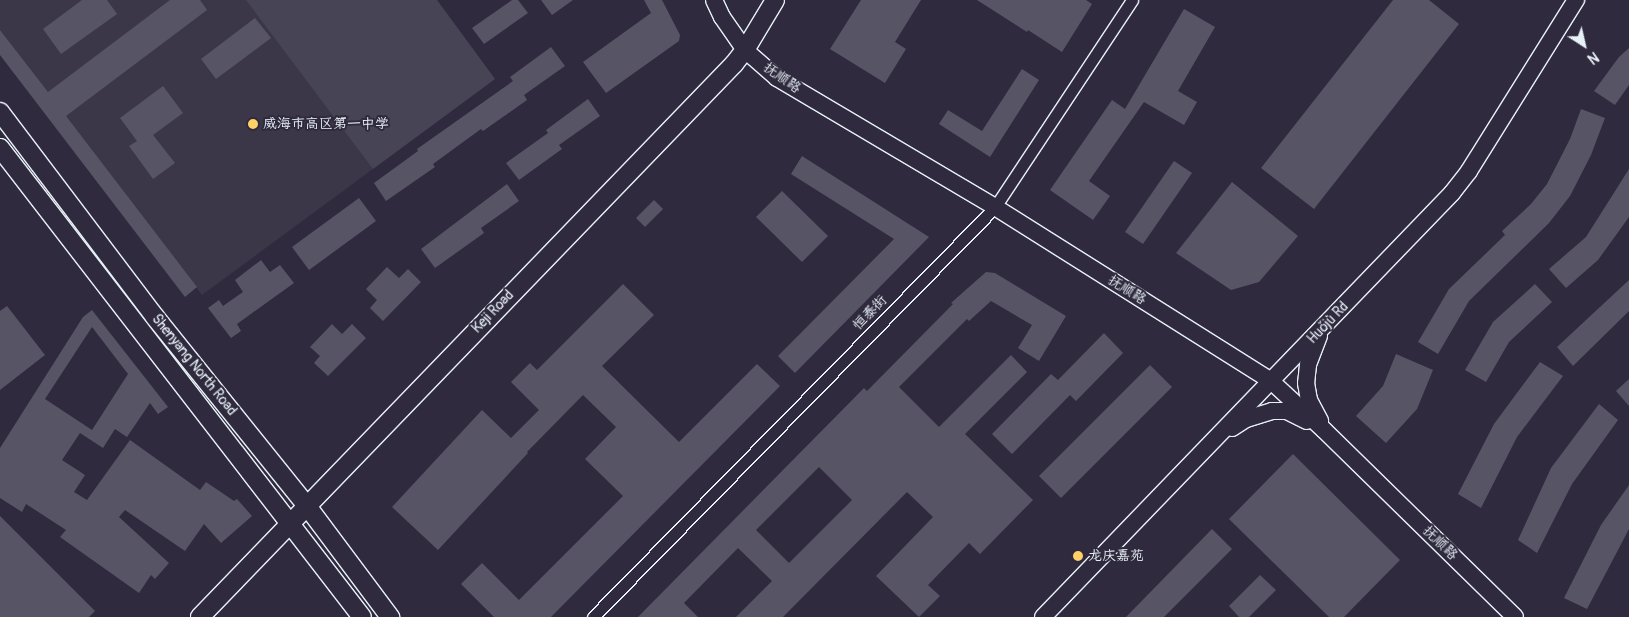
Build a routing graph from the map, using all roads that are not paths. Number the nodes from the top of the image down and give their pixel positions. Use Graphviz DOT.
graph roads {
  1 [pos="714,0"];
  2 [pos="775,0"];
  3 [pos="1132,0"];
  4 [pos="1576,0"];
  5 [pos="745,50"];
  6 [pos="0,112"];
  7 [pos="0,148"];
  8 [pos="995,207"];
  9 [pos="1322,329"];
  10 [pos="1271,381"];
  11 [pos="1324,430"];
  12 [pos="1216,437"];
  13 [pos="306,506"];
  14 [pos="291,522"];
  15 [pos="200,617"];
  16 [pos="362,617"];
  17 [pos="390,617"];
  18 [pos="593,617"];
  19 [pos="1043,617"];
  20 [pos="1515,617"];
  1 -- 5 [label="main road, 抚顺路"];
  2 -- 5 [label="main road, Keji Road"];
  3 -- 8 [label="street, 恒泰街"];
  4 -- 9 [label="main road, Huǒjù Rd"];
  5 -- 8 [label="main road, 抚顺路"];
  5 -- 13 [label="main road, Keji Road"];
  6 -- 13 [label="main road, Shenyang North Road"];
  7 -- 14 [label="main road, Shenyang North Road"];
  8 -- 10 [label="main road, 抚顺路"];
  8 -- 18 [label="street, 恒泰街"];
  9 -- 10 [label="main road, Huǒjù Rd"];
  9 -- 11 [label="main road"];
  10 -- 11 [label="main road, 抚顺路"];
  10 -- 12 [label="main road, Huǒjù Rd"];
  11 -- 12 [label="main road"];
  11 -- 20 [label="main road, 抚顺路"];
  12 -- 19 [label="main road, Huǒjù Rd"];
  13 -- 14 [label="main road, Keji Road"];
  13 -- 17 [label="main road, Shenyang North Road"];
  14 -- 15 [label="main road, Keji Road"];
  14 -- 16 [label="main road, Shenyang North Road"];
}
